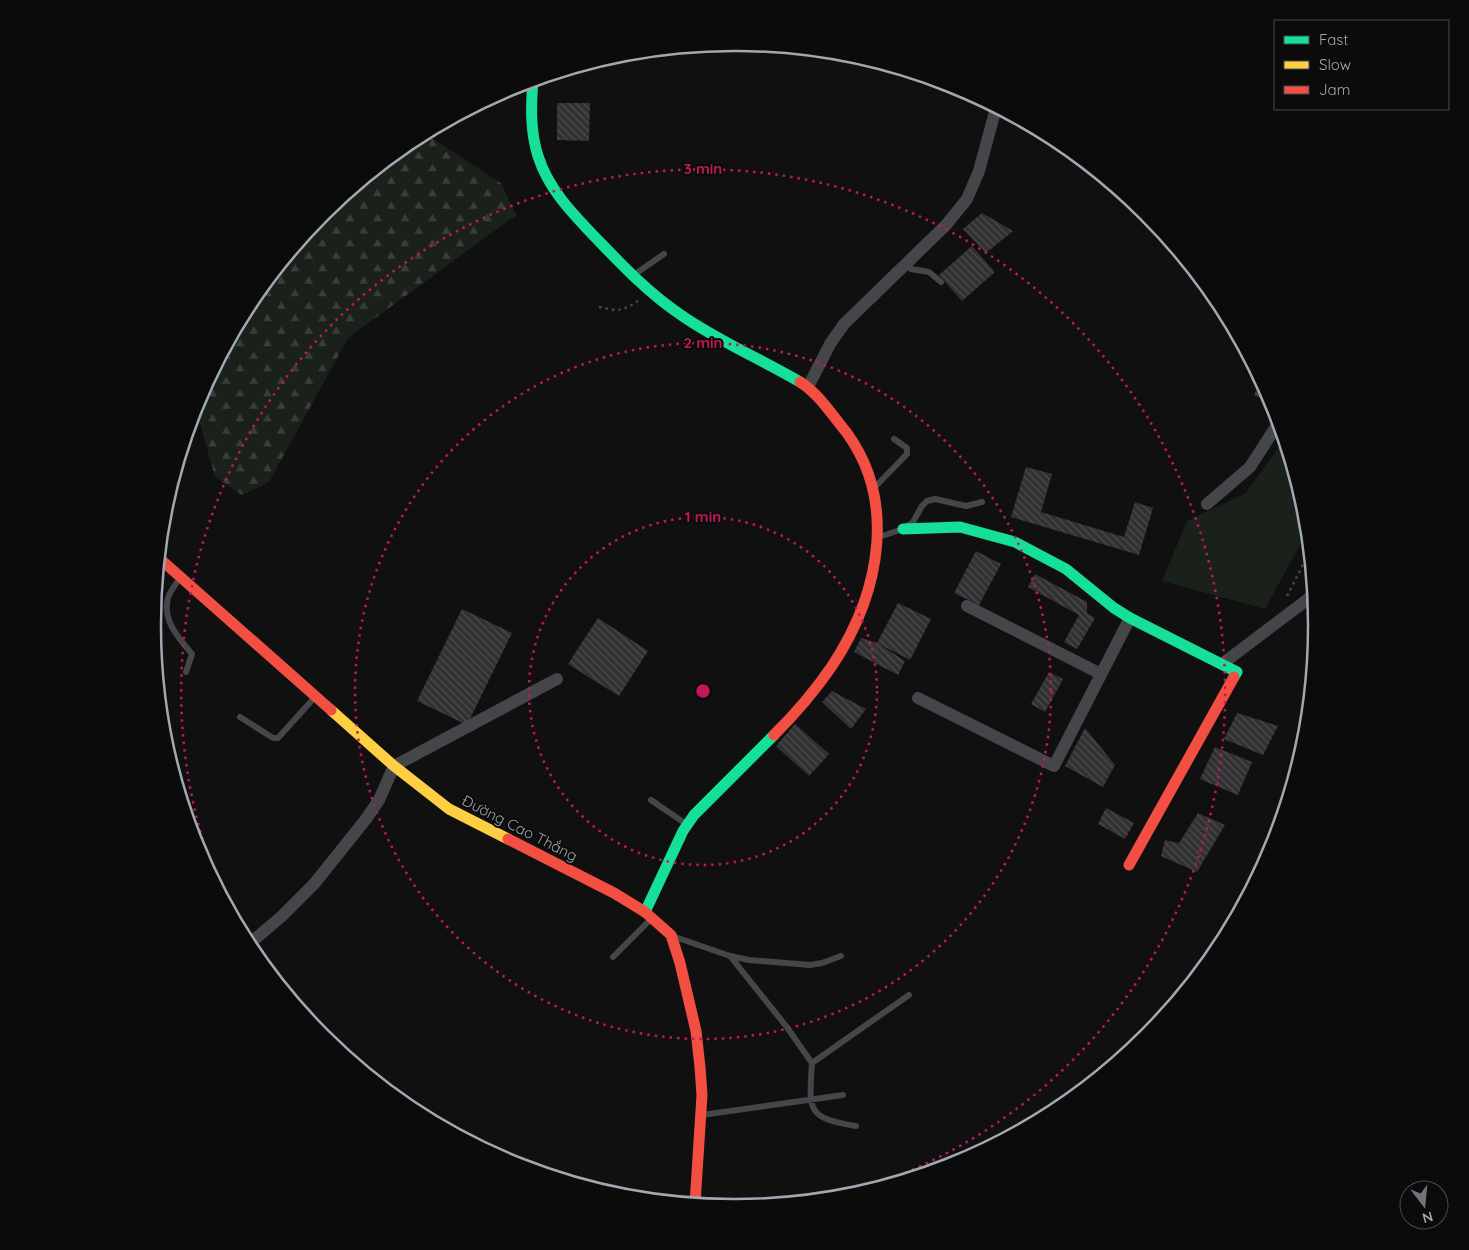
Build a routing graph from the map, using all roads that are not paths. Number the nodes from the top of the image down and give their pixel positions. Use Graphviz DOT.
graph roads {
  1 [pos="532,88"];
  2 [pos="995,114"];
  3 [pos="664,254"];
  4 [pos="905,263"];
  5 [pos="632,276"];
  6 [pos="941,282"];
  7 [pos="808,387"];
  8 [pos="1274,430"];
  9 [pos="894,439"];
  10 [pos="874,488"];
  11 [pos="982,502"];
  12 [pos="1207,504"];
  13 [pos="903,529"];
  14 [pos="880,537"];
  15 [pos="165,563"];
  16 [pos="181,577"];
  17 [pos="1307,600"];
  18 [pos="967,606"];
  19 [pos="1130,618"];
  20 [pos="1222,664"];
  21 [pos="186,672"];
  22 [pos="1101,674"];
  23 [pos="557,678"];
  24 [pos="315,697"];
  25 [pos="918,698"];
  26 [pos="240,717"];
  27 [pos="394,766"];
  28 [pos="651,800"];
  29 [pos="687,825"];
  30 [pos="1129,865"];
  31 [pos="648,915"];
  32 [pos="671,935"];
  33 [pos="254,940"];
  34 [pos="730,956"];
  35 [pos="841,956"];
  36 [pos="613,957"];
  37 [pos="909,995"];
  38 [pos="812,1063"];
  39 [pos="843,1095"];
  40 [pos="810,1099"];
  41 [pos="701,1115"];
  42 [pos="856,1126"];
  43 [pos="695,1198"];
  1 -- 5 [label="street"];
  2 -- 4 [label="street"];
  3 -- 5 [label="lane"];
  4 -- 6 [label="lane"];
  4 -- 7 [label="street"];
  5 -- 7 [label="street"];
  7 -- 10 [label="street"];
  8 -- 12 [label="street"];
  9 -- 10 [label="lane"];
  10 -- 14 [label="street"];
  11 -- 13 [label="lane"];
  13 -- 14 [label="lane"];
  13 -- 19 [label="street"];
  14 -- 29 [label="street"];
  15 -- 16 [label="street, Đường Cao Thắng"];
  16 -- 21 [label="lane"];
  16 -- 24 [label="street, Đường Cao Thắng"];
  17 -- 20 [label="street"];
  18 -- 22 [label="street"];
  19 -- 20 [label="street"];
  19 -- 22 [label="street"];
  20 -- 30 [label="street"];
  22 -- 25 [label="street"];
  23 -- 27 [label="street"];
  24 -- 26 [label="lane"];
  24 -- 27 [label="street, Đường Cao Thắng"];
  27 -- 31 [label="street, Đường Cao Thắng"];
  27 -- 33 [label="street"];
  28 -- 29 [label="lane"];
  29 -- 31 [label="street"];
  31 -- 32 [label="street, Đường Cao Thắng"];
  31 -- 36 [label="lane"];
  32 -- 34 [label="lane"];
  32 -- 41 [label="street"];
  34 -- 35 [label="lane"];
  34 -- 38 [label="lane"];
  37 -- 38 [label="lane"];
  38 -- 40 [label="lane"];
  39 -- 40 [label="lane"];
  40 -- 41 [label="lane"];
  40 -- 42 [label="lane"];
  41 -- 43 [label="street"];
}
